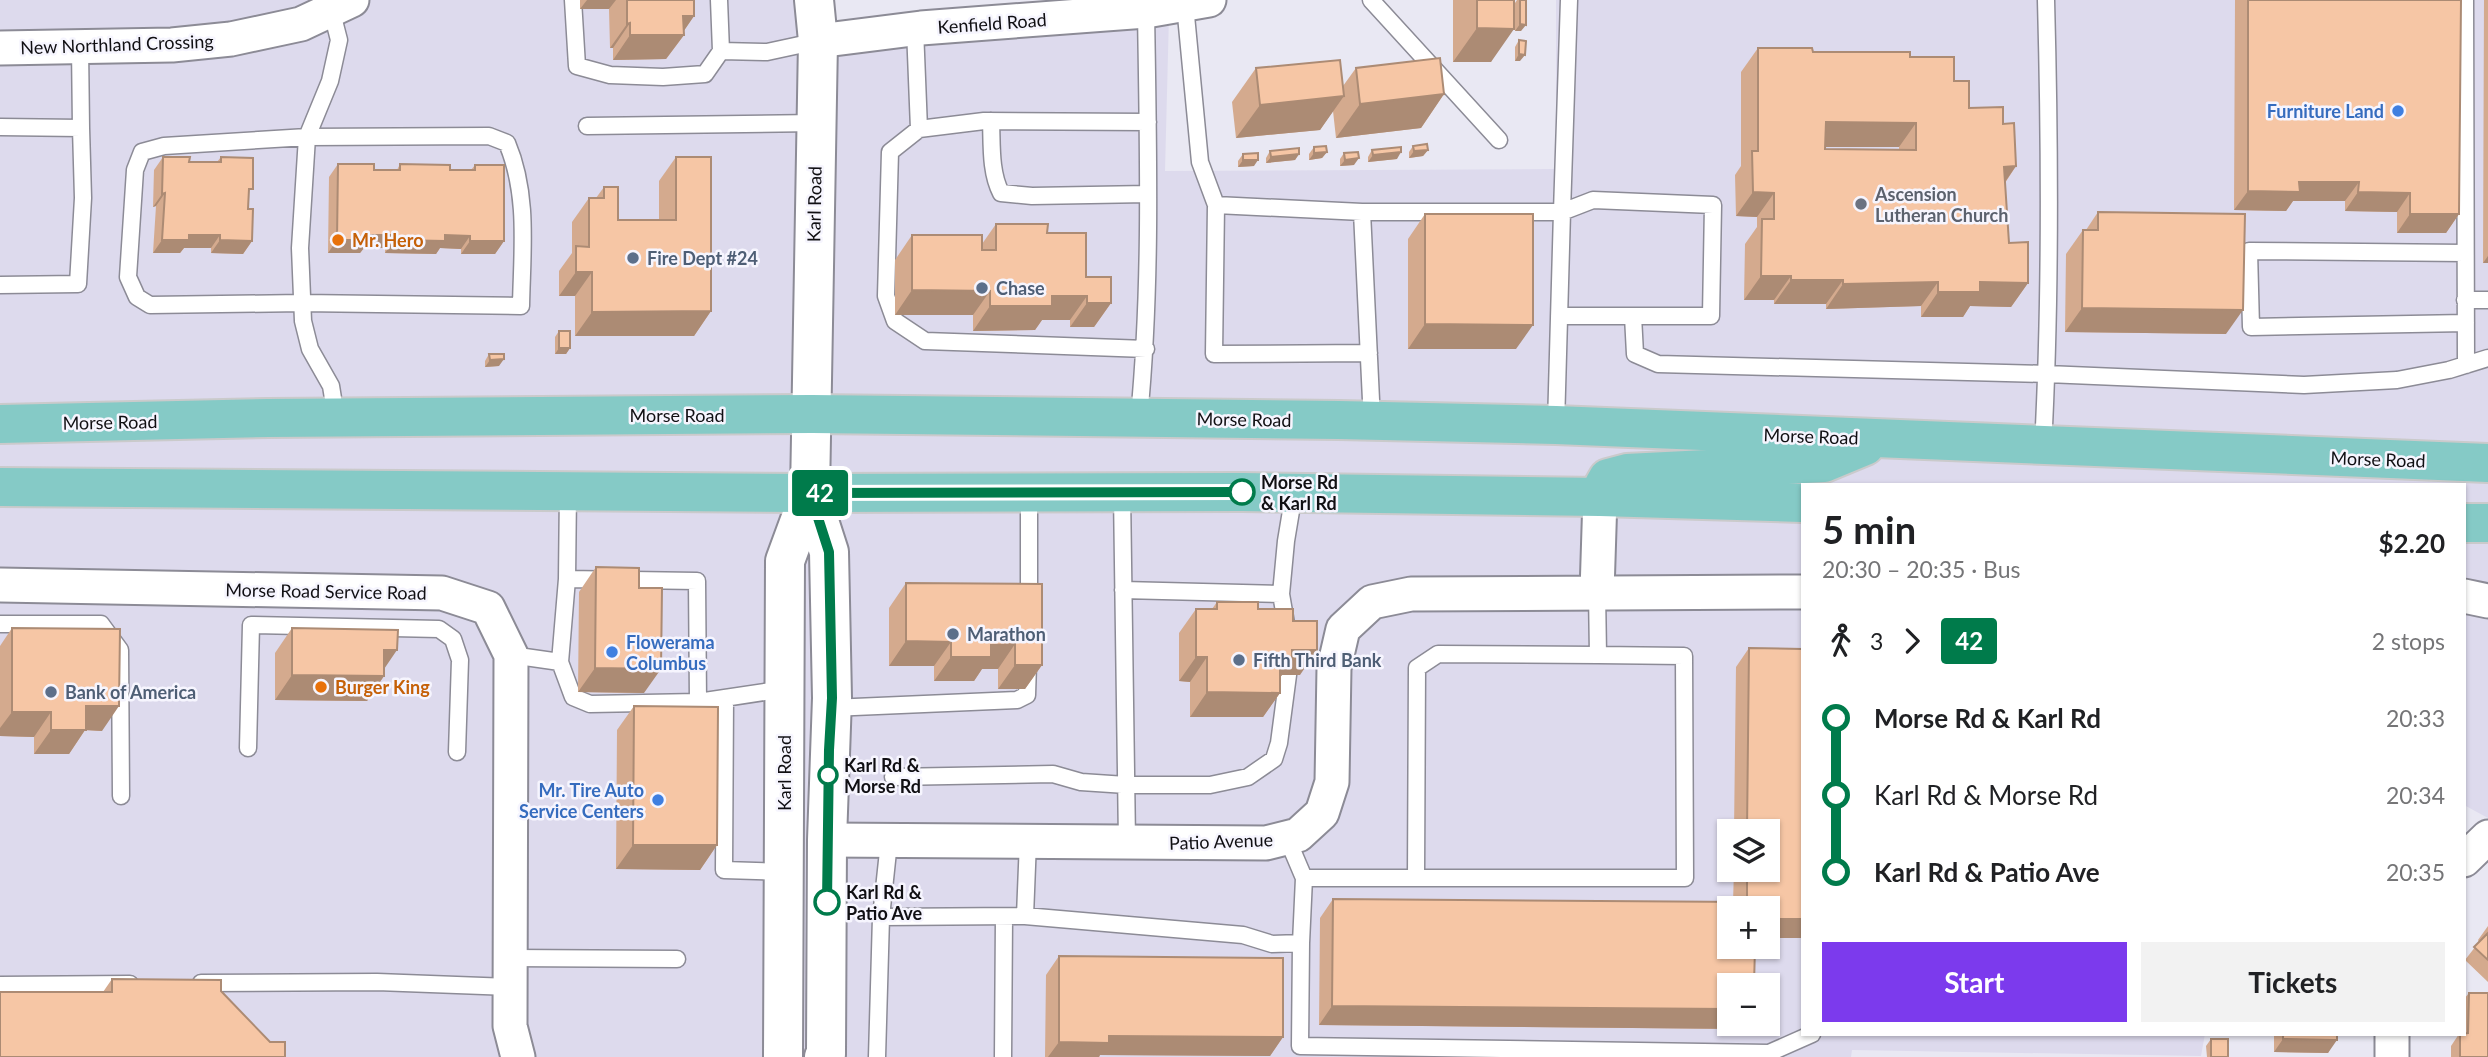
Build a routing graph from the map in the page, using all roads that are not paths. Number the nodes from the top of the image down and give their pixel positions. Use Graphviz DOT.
graph roads {
  1 [pos="573,0"];
  2 [pos="719,0"];
  3 [pos="814,0"];
  4 [pos="1371,0"];
  5 [pos="1569,0"];
  6 [pos="2046,0"];
  7 [pos="2465,0"];
  8 [pos="337,3"];
  9 [pos="1171,5"];
  10 [pos="915,29"];
  11 [pos="818,41"];
  12 [pos="80,47"];
  13 [pos="0,48"];
  14 [pos="721,51"];
  15 [pos="987,121"];
  16 [pos="1147,122"];
  17 [pos="816,123"];
  18 [pos="587,126"];
  19 [pos="0,127"];
  20 [pos="81,128"];
  21 [pos="919,129"];
  22 [pos="307,137"];
  23 [pos="1499,140"];
  24 [pos="1148,194"];
  25 [pos="1216,205"];
  26 [pos="1362,212"];
  27 [pos="1562,212"];
  28 [pos="2465,253"];
  29 [pos="0,285"];
  30 [pos="2465,300"];
  31 [pos="2488,300"];
  32 [pos="302,303"];
  33 [pos="1559,316"];
  34 [pos="1633,316"];
  35 [pos="2466,323"];
  36 [pos="1146,349"];
  37 [pos="1369,354"];
  38 [pos="2488,358"];
  39 [pos="2466,365"];
  40 [pos="2047,374"];
  41 [pos="812,414"];
  42 [pos="336,417"];
  43 [pos="1139,417"];
  44 [pos="1372,421"];
  45 [pos="0,424"];
  46 [pos="1556,425"];
  47 [pos="1880,439"];
  48 [pos="2043,446"];
  49 [pos="2488,463"];
  50 [pos="0,487"];
  51 [pos="569,491"];
  52 [pos="810,493"];
  53 [pos="1029,493"];
  54 [pos="1122,493"];
  55 [pos="1294,493"];
  56 [pos="1600,497"];
  57 [pos="1801,503"];
  58 [pos="2466,523"];
  59 [pos="2488,523"];
  60 [pos="566,579"];
  61 [pos="0,585"];
  62 [pos="1123,590"];
  63 [pos="1597,592"];
  64 [pos="1801,592"];
  65 [pos="1281,594"];
  66 [pos="2466,596"];
  67 [pos="2488,601"];
  68 [pos="1029,618"];
  69 [pos="0,624"];
  70 [pos="1028,646"];
  71 [pos="1289,646"];
  72 [pos="511,655"];
  73 [pos="1598,655"];
  74 [pos="560,662"];
  75 [pos="1288,675"];
  76 [pos="784,689"];
  77 [pos="725,698"];
  78 [pos="698,702"];
  79 [pos="831,708"];
  80 [pos="247,748"];
  81 [pos="457,752"];
  82 [pos="893,777"];
  83 [pos="1126,785"];
  84 [pos="121,796"];
  85 [pos="2488,837"];
  86 [pos="1287,838"];
  87 [pos="827,840"];
  88 [pos="1028,841"];
  89 [pos="889,842"];
  90 [pos="1127,842"];
  91 [pos="2466,858"];
  92 [pos="784,872"];
  93 [pos="1416,877"];
  94 [pos="1304,878"];
  95 [pos="1025,916"];
  96 [pos="881,917"];
  97 [pos="1004,917"];
  98 [pos="1301,943"];
  99 [pos="677,959"];
  100 [pos="510,972"];
  101 [pos="147,984"];
  102 [pos="188,984"];
  103 [pos="0,985"];
  104 [pos="1808,1036"];
  105 [pos="2392,1036"];
  106 [pos="1342,1052"];
  107 [pos="1769,1055"];
  108 [pos="519,1057"];
  109 [pos="783,1057"];
  110 [pos="824,1057"];
  111 [pos="877,1057"];
  112 [pos="1003,1057"];
  113 [pos="2392,1057"];
  1 -- 14 [label="lane"];
  2 -- 14 [label="lane"];
  3 -- 11 [label="main road, Karl Road"];
  4 -- 23 [label="lane"];
  5 -- 27 [label="lane"];
  6 -- 40 [label="lane"];
  7 -- 28 [label="lane"];
  8 -- 12 [label="street, New Northland Crossing"];
  8 -- 22 [label="lane"];
  9 -- 10 [label="street, Kenfield Road"];
  9 -- 16 [label="lane"];
  9 -- 25 [label="lane"];
  10 -- 11 [label="street, Kenfield Road"];
  10 -- 21 [label="lane"];
  11 -- 14 [label="lane"];
  11 -- 17 [label="main road, Karl Road"];
  12 -- 13 [label="street, New Northland Crossing"];
  12 -- 20 [label="lane"];
  15 -- 16 [label="lane"];
  15 -- 21 [label="lane"];
  15 -- 24 [label="lane"];
  16 -- 24 [label="lane"];
  17 -- 18 [label="lane"];
  17 -- 41 [label="main road, Karl Road"];
  19 -- 20 [label="lane"];
  20 -- 29 [label="lane"];
  21 -- 36 [label="lane"];
  22 -- 32 [label="lane"];
  22 -- 32 [label="lane"];
  22 -- 32 [label="lane"];
  24 -- 36 [label="lane"];
  25 -- 26 [label="lane"];
  25 -- 37 [label="lane"];
  26 -- 27 [label="lane"];
  26 -- 37 [label="lane"];
  27 -- 33 [label="lane"];
  27 -- 34 [label="lane"];
  28 -- 30 [label="lane"];
  28 -- 35 [label="lane"];
  30 -- 31 [label="lane"];
  30 -- 35 [label="lane"];
  32 -- 42 [label="lane"];
  33 -- 34 [label="lane"];
  33 -- 46 [label="lane"];
  34 -- 40 [label="lane"];
  35 -- 39 [label="lane"];
  36 -- 43 [label="lane"];
  37 -- 44 [label="lane"];
  38 -- 39 [label="lane"];
  39 -- 40 [label="lane"];
  40 -- 48 [label="lane"];
  41 -- 42 [label="main road, Morse Road"];
  41 -- 43 [label="main road, Morse Road"];
  41 -- 52 [label="main road, Karl Road"];
  42 -- 45 [label="main road, Morse Road"];
  43 -- 44 [label="main road, Morse Road"];
  44 -- 46 [label="main road, Morse Road"];
  46 -- 47 [label="main road, Morse Road"];
  47 -- 48 [label="main road, Morse Road"];
  47 -- 56 [label="main road"];
  48 -- 49 [label="main road, Morse Road"];
  50 -- 51 [label="main road"];
  51 -- 52 [label="main road"];
  51 -- 60 [label="lane"];
  52 -- 53 [label="main road"];
  52 -- 76 [label="main road, Karl Road"];
  52 -- 79 [label="main road, Karl Road"];
  53 -- 54 [label="main road"];
  53 -- 68 [label="lane"];
  54 -- 55 [label="main road"];
  54 -- 62 [label="lane"];
  55 -- 56 [label="main road"];
  55 -- 65 [label="lane"];
  56 -- 57 [label="main road"];
  56 -- 63 [label="street"];
  58 -- 59 [label="main road"];
  60 -- 74 [label="lane"];
  60 -- 78 [label="lane"];
  61 -- 72 [label="street, Morse Road Service Road"];
  62 -- 65 [label="lane"];
  62 -- 83 [label="lane"];
  63 -- 64 [label="street, Patio Avenue"];
  63 -- 73 [label="lane"];
  63 -- 86 [label="street, Patio Avenue"];
  65 -- 71 [label="lane"];
  66 -- 67 [label="street"];
  69 -- 84 [label="lane"];
  70 -- 79 [label="lane"];
  72 -- 74 [label="lane"];
  72 -- 100 [label="street, Morse Road Service Road"];
  73 -- 93 [label="lane"];
  73 -- 93 [label="lane"];
  74 -- 78 [label="lane"];
  75 -- 83 [label="lane"];
  76 -- 77 [label="lane"];
  76 -- 92 [label="main road, Karl Road"];
  77 -- 78 [label="lane"];
  77 -- 92 [label="lane"];
  79 -- 87 [label="main road, Karl Road"];
  80 -- 81 [label="lane"];
  82 -- 83 [label="lane"];
  83 -- 90 [label="lane"];
  85 -- 91 [label="street"];
  86 -- 90 [label="street, Patio Avenue"];
  86 -- 94 [label="lane"];
  87 -- 89 [label="street, Patio Avenue"];
  87 -- 110 [label="main road, Karl Road"];
  88 -- 89 [label="street, Patio Avenue"];
  88 -- 90 [label="street, Patio Avenue"];
  88 -- 95 [label="lane"];
  89 -- 96 [label="lane"];
  92 -- 109 [label="main road, Karl Road"];
  93 -- 94 [label="lane"];
  94 -- 98 [label="lane"];
  95 -- 97 [label="lane"];
  95 -- 98 [label="lane"];
  96 -- 97 [label="lane"];
  96 -- 111 [label="lane"];
  97 -- 112 [label="lane"];
  98 -- 106 [label="lane"];
  99 -- 100 [label="lane"];
  100 -- 102 [label="lane"];
  100 -- 108 [label="street, Morse Road Service Road"];
  101 -- 103 [label="lane"];
  104 -- 107 [label="lane"];
  105 -- 113 [label="street"];
  106 -- 107 [label="lane"];
}
